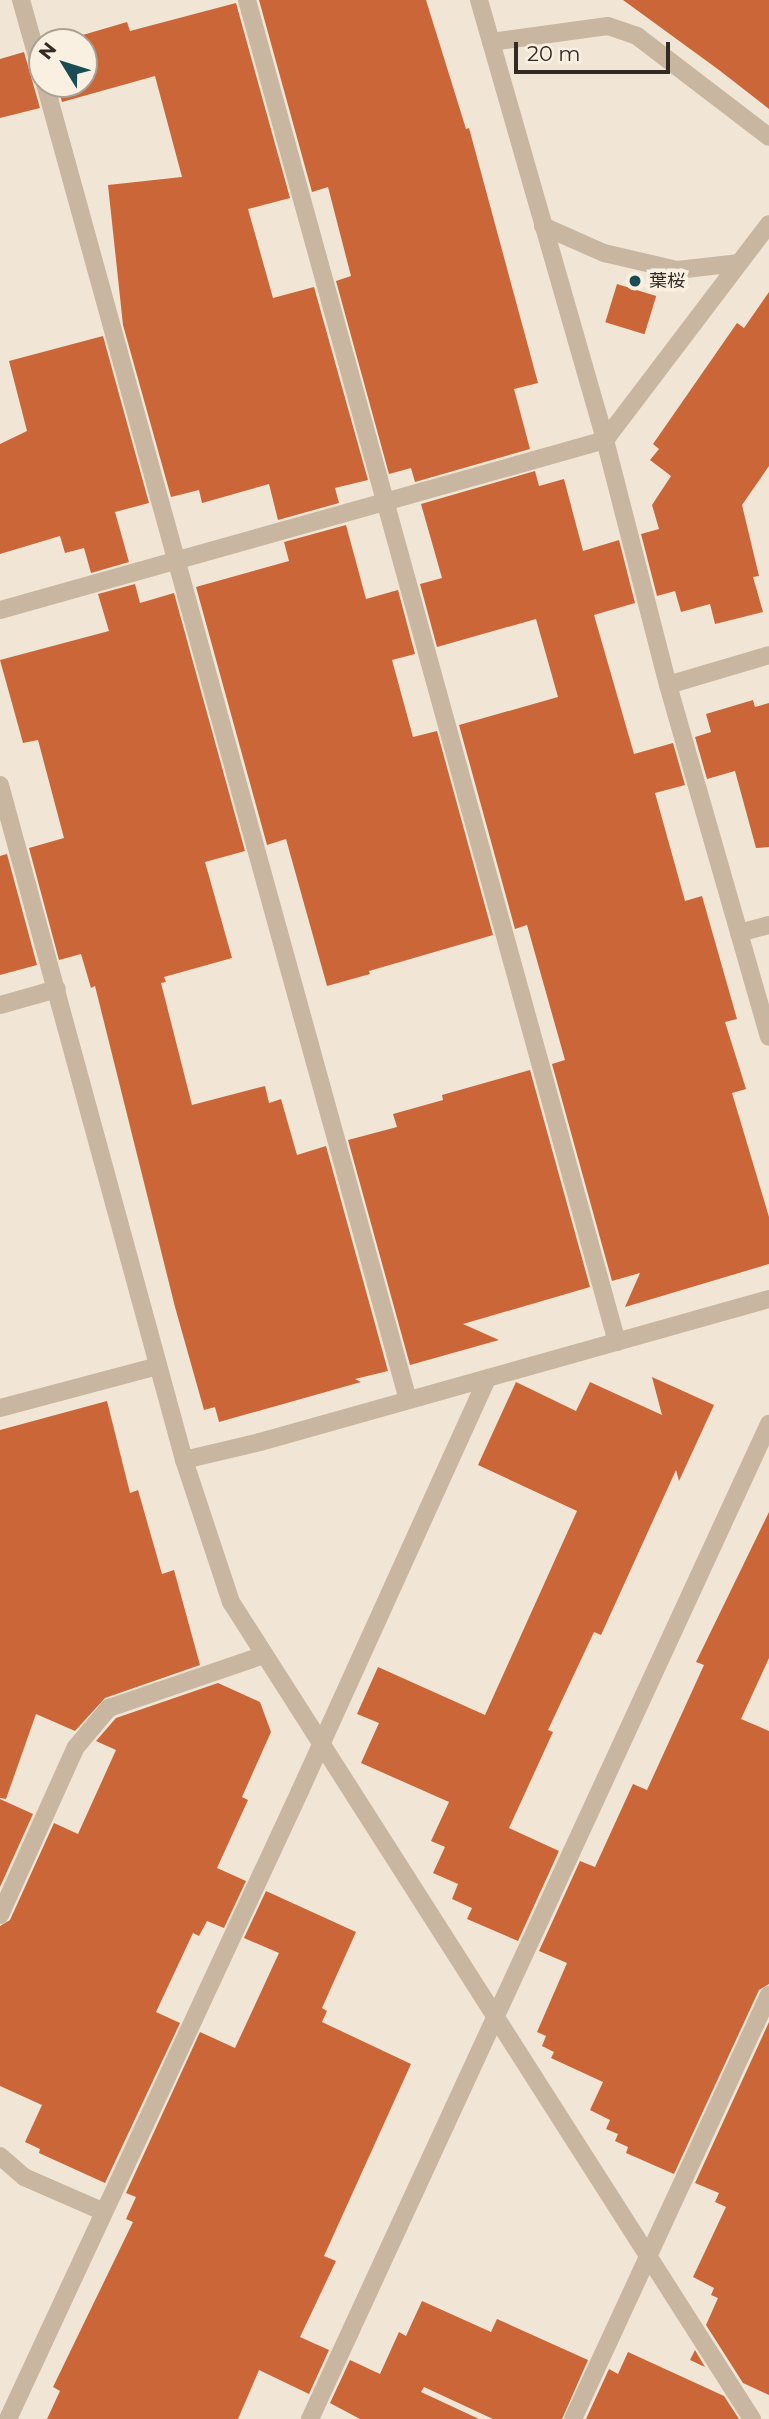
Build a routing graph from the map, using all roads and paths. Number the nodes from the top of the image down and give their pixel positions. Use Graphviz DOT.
graph roads {
  1 [pos="22,0"];
  2 [pos="247,0"];
  3 [pos="479,0"];
  4 [pos="29,28"];
  5 [pos="491,42"];
  6 [pos="49,98"];
  7 [pos="769,137"];
  8 [pos="769,224"];
  9 [pos="543,226"];
  10 [pos="738,263"];
  11 [pos="605,440"];
  12 [pos="385,502"];
  13 [pos="176,560"];
  14 [pos="0,610"];
  15 [pos="769,655"];
  16 [pos="668,685"];
  17 [pos="0,785"];
  18 [pos="769,925"];
  19 [pos="739,933"];
  20 [pos="57,989"];
  21 [pos="0,1005"];
  22 [pos="769,1037"];
  23 [pos="769,1299"];
  24 [pos="617,1342"];
  25 [pos="158,1366"];
  26 [pos="487,1378"];
  27 [pos="408,1401"];
  28 [pos="0,1408"];
  29 [pos="769,1424"];
  30 [pos="184,1460"];
  31 [pos="264,1655"];
  32 [pos="320,1746"];
  33 [pos="0,1915"];
  34 [pos="769,1995"];
  35 [pos="495,2018"];
  36 [pos="0,2156"];
  37 [pos="104,2212"];
  38 [pos="648,2258"];
  39 [pos="8,2419"];
  40 [pos="310,2419"];
  41 [pos="573,2419"];
  42 [pos="752,2419"];
  1 -- 4 [label="street"];
  2 -- 12 [label="street"];
  3 -- 5 [label="street"];
  5 -- 7 [label="street"];
  5 -- 9 [label="street"];
  6 -- 13 [label="street"];
  8 -- 10 [label="street"];
  9 -- 10 [label="street"];
  9 -- 11 [label="street"];
  10 -- 11 [label="street"];
  11 -- 12 [label="street"];
  11 -- 16 [label="street"];
  12 -- 13 [label="street"];
  12 -- 24 [label="street"];
  13 -- 14 [label="street"];
  13 -- 27 [label="street"];
  15 -- 16 [label="street"];
  16 -- 19 [label="street"];
  17 -- 20 [label="street"];
  18 -- 19 [label="street"];
  19 -- 22 [label="street"];
  20 -- 21 [label="street"];
  20 -- 25 [label="street"];
  23 -- 24 [label="street"];
  24 -- 26 [label="street"];
  25 -- 28 [label="street"];
  25 -- 30 [label="street"];
  26 -- 27 [label="street"];
  26 -- 32 [label="street"];
  27 -- 30 [label="street"];
  29 -- 35 [label="street"];
  30 -- 31 [label="street"];
  31 -- 32 [label="street"];
  31 -- 33 [label="street"];
  32 -- 35 [label="street"];
  32 -- 37 [label="street"];
  34 -- 38 [label="street"];
  35 -- 38 [label="street"];
  35 -- 40 [label="street"];
  36 -- 37 [label="street"];
  37 -- 39 [label="street"];
  38 -- 41 [label="street"];
  38 -- 42 [label="street"];
}
